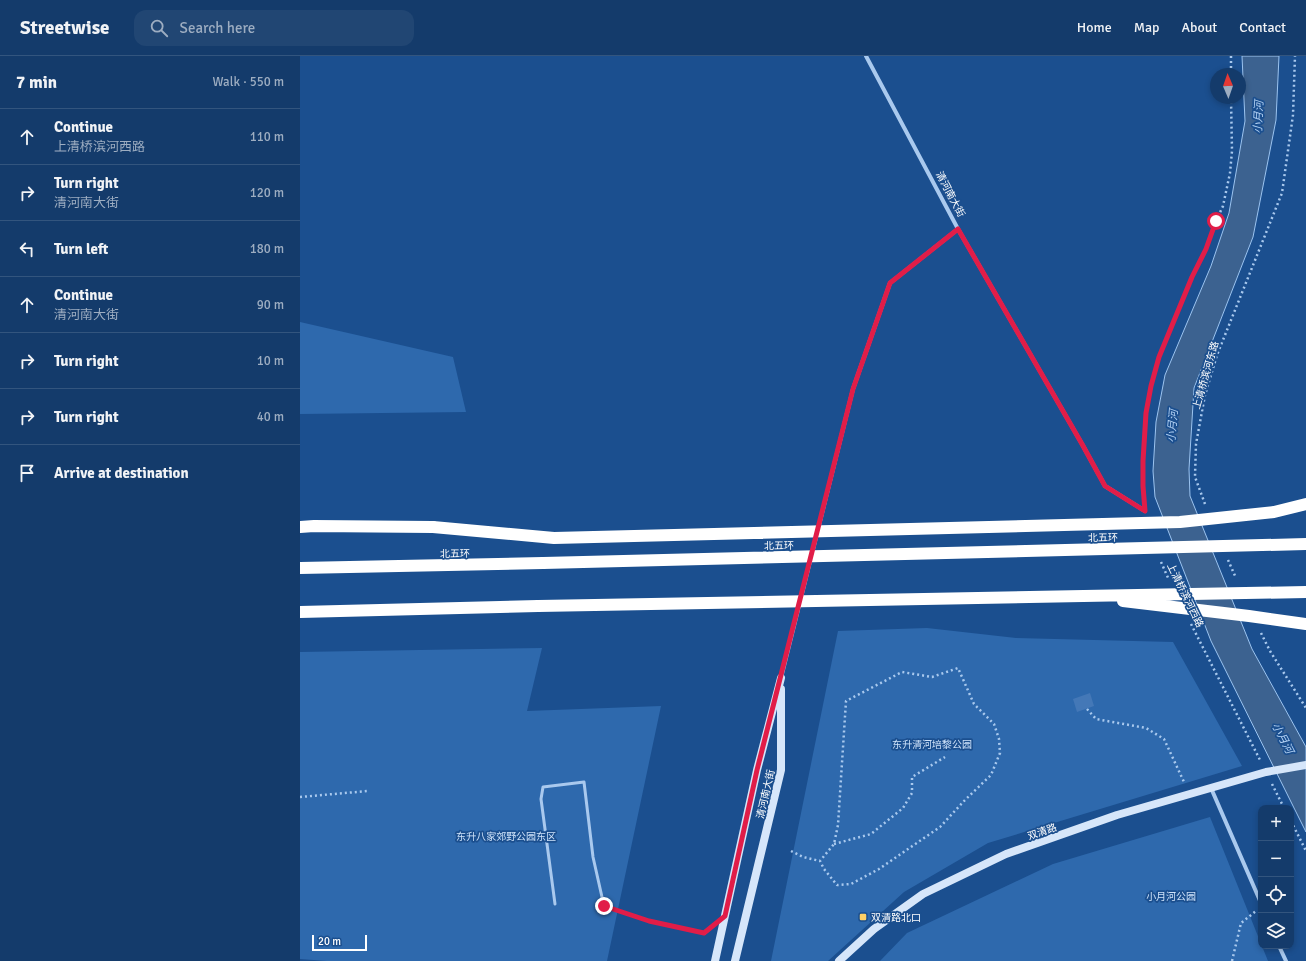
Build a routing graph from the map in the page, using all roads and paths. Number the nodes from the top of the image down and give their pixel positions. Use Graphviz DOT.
graph roads {
  1 [pos="866,56"];
  2 [pos="1231,56"];
  3 [pos="1295,56"];
  4 [pos="1231,68"];
  5 [pos="1231,104"];
  6 [pos="958,229"];
  7 [pos="1306,504"];
  8 [pos="1207,509"];
  9 [pos="1145,511"];
  10 [pos="300,527"];
  11 [pos="1306,544"];
  12 [pos="1159,555"];
  13 [pos="1227,558"];
  14 [pos="300,568"];
  15 [pos="1236,579"];
  16 [pos="1171,583"];
  17 [pos="1306,592"];
  18 [pos="1076,596"];
  19 [pos="300,612"];
  20 [pos="1188,618"];
  21 [pos="1306,624"];
  22 [pos="1261,632"];
  23 [pos="781,678"];
  24 [pos="1306,708"];
  25 [pos="1087,709"];
  26 [pos="945,757"];
  27 [pos="1306,765"];
  28 [pos="1266,772"];
  29 [pos="1211,788"];
  30 [pos="368,790"];
  31 [pos="1189,795"];
  32 [pos="300,797"];
  33 [pos="1282,805"];
  34 [pos="1294,828"];
  35 [pos="834,844"];
  36 [pos="791,851"];
  37 [pos="1306,851"];
  38 [pos="820,861"];
  39 [pos="1258,897"];
  40 [pos="555,904"];
  41 [pos="1258,909"];
  42 [pos="725,916"];
  43 [pos="1280,949"];
  44 [pos="715,961"];
  45 [pos="735,961"];
  46 [pos="839,961"];
  47 [pos="1232,961"];
  48 [pos="1286,961"];
  1 -- 6 [label="street, 清河南大街"];
  2 -- 4 [label="path"];
  3 -- 8 [label="path, 上清桥滨河东路"];
  5 -- 9 [label="path"];
  6 -- 9 [label="street, 清河南大街"];
  6 -- 23 [label="street"];
  7 -- 10 [label="highway, bridge"];
  11 -- 14 [label="highway, 北五环, bridge"];
  12 -- 16 [label="path, 上清桥滨河西路"];
  13 -- 15 [label="path"];
  17 -- 18 [label="highway, bridge"];
  18 -- 19 [label="highway, bridge"];
  18 -- 21 [label="highway, bridge"];
  20 -- 28 [label="path, 上清桥滨河西路"];
  22 -- 24 [label="path"];
  23 -- 42 [label="main road, 清河南大街"];
  23 -- 45 [label="main road, 清河南大街"];
  25 -- 31 [label="path"];
  26 -- 35 [label="path"];
  27 -- 28 [label="main road, 双清路"];
  28 -- 29 [label="main road, 双清路"];
  28 -- 33 [label="path, 上清桥滨河西路"];
  29 -- 31 [label="main road, 双清路"];
  29 -- 39 [label="street"];
  30 -- 32 [label="path"];
  31 -- 46 [label="main road, 双清路"];
  34 -- 37 [label="path"];
  35 -- 38 [label="path"];
  35 -- 38 [label="path"];
  36 -- 38 [label="path"];
  40 -- 42 [label="lane"];
  41 -- 47 [label="path"];
  42 -- 44 [label="main road, 清河南大街"];
  43 -- 48 [label="street"];
}
